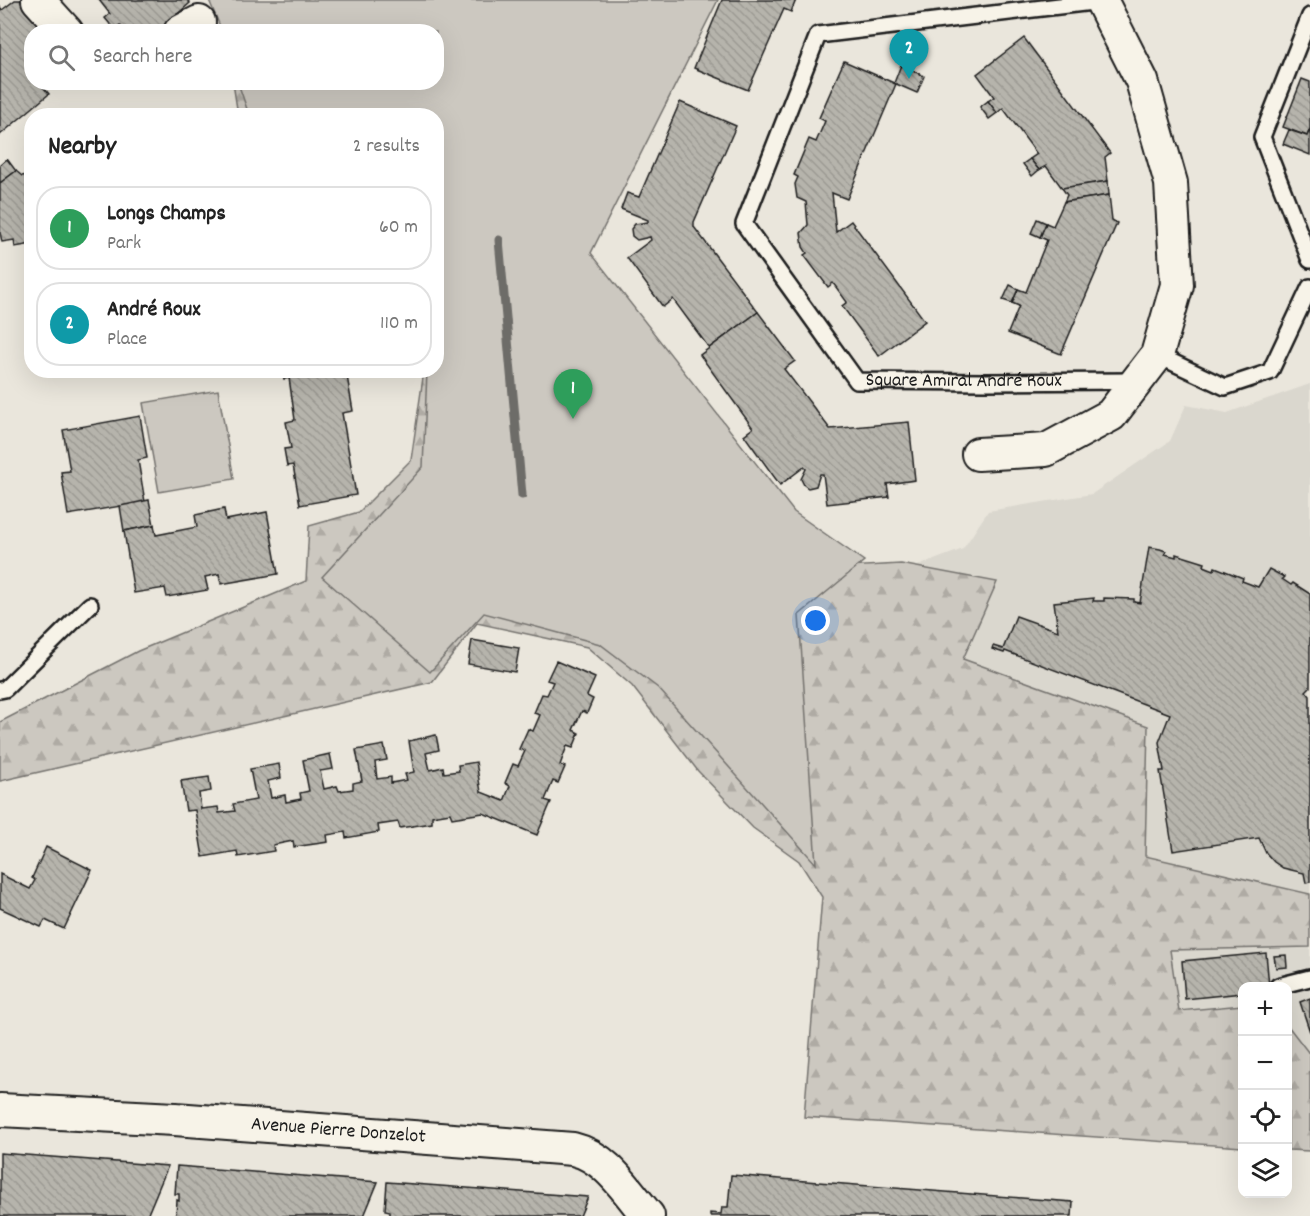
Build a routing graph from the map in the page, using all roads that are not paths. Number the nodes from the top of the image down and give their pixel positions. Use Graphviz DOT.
graph roads {
  1 [pos="38,0"];
  2 [pos="1101,0"];
  3 [pos="1310,16"];
  4 [pos="60,24"];
  5 [pos="1310,260"];
  6 [pos="1310,287"];
  7 [pos="1157,355"];
  8 [pos="1139,381"];
  9 [pos="978,453"];
  10 [pos="90,605"];
  11 [pos="0,690"];
  12 [pos="1310,978"];
  13 [pos="1292,982"];
  14 [pos="0,1110"];
  15 [pos="648,1216"];
  1 -- 4 [label="street"];
  2 -- 7 [label="street, Square Amiral André Roux"];
  2 -- 8 [label="lane, Square Amiral André Roux"];
  3 -- 5 [label="lane"];
  6 -- 7 [label="lane"];
  7 -- 8 [label="street, Square Amiral André Roux"];
  8 -- 9 [label="street, Square Amiral André Roux"];
  10 -- 11 [label="lane"];
  12 -- 13 [label="lane"];
  14 -- 15 [label="street, Avenue Pierre Donzelot"];
}
